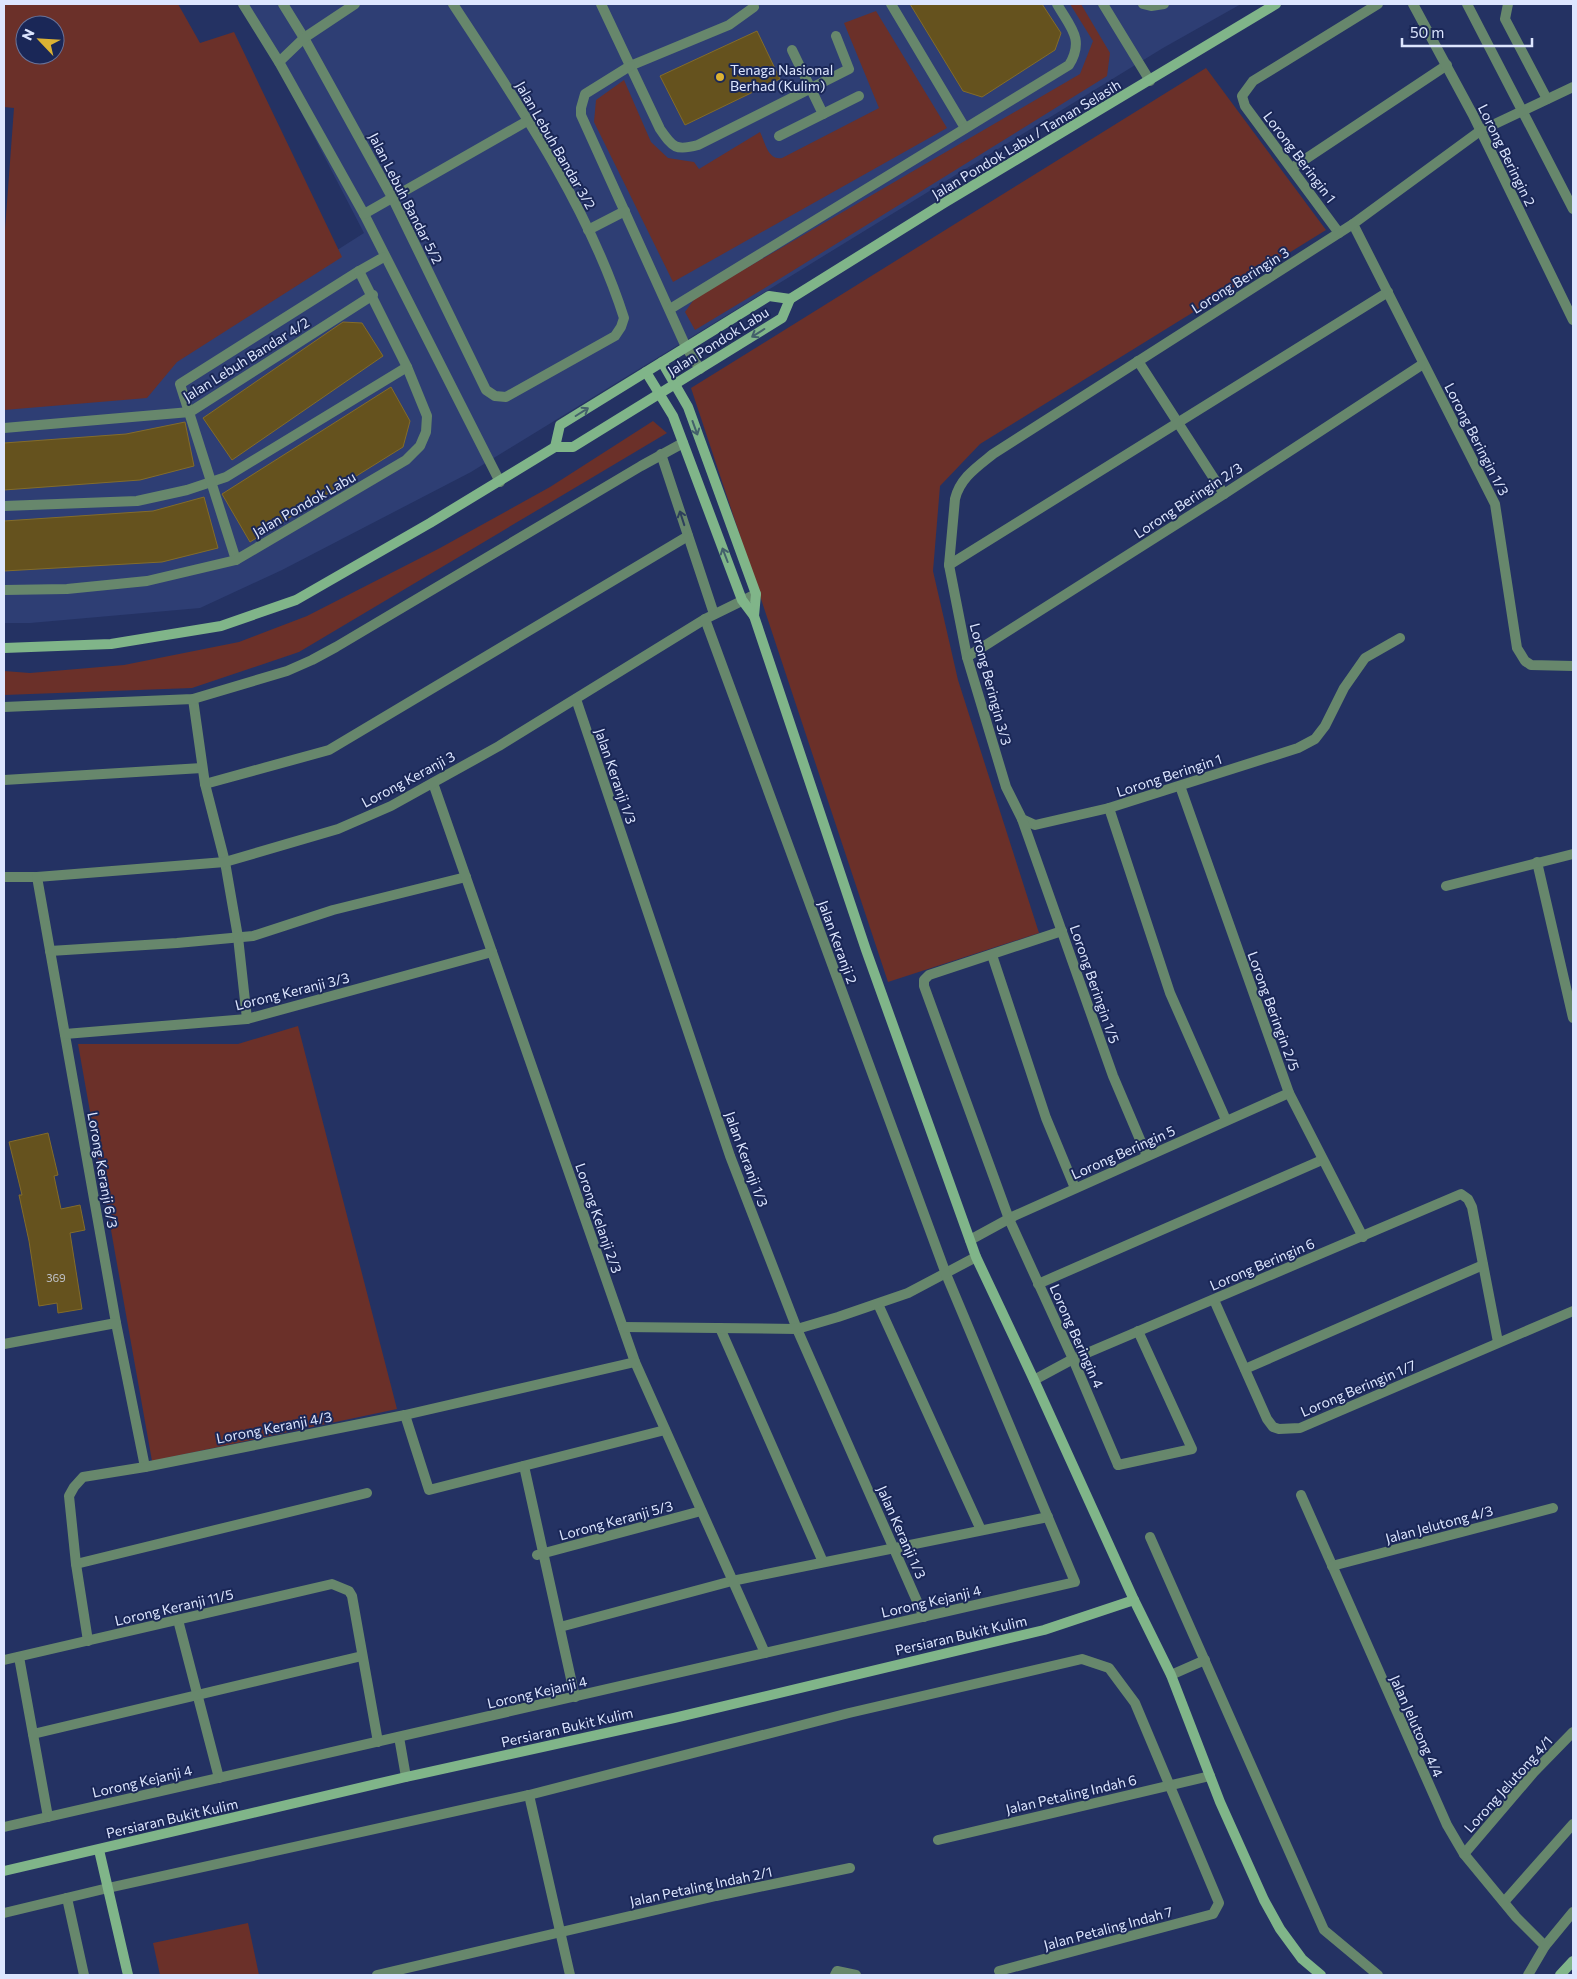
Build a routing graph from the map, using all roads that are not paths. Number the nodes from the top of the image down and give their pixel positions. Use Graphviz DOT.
graph roads {
  1 [pos="243,4"];
  2 [pos="283,4"];
  3 [pos="355,4"];
  4 [pos="452,4"];
  5 [pos="602,4"];
  6 [pos="753,4"];
  7 [pos="891,4"];
  8 [pos="1056,4"];
  9 [pos="1103,4"];
  10 [pos="1143,4"];
  11 [pos="1164,4"];
  12 [pos="1276,4"];
  13 [pos="1378,4"];
  14 [pos="1413,4"];
  15 [pos="1466,4"];
  16 [pos="1508,4"];
  17 [pos="836,36"];
  18 [pos="304,38"];
  19 [pos="792,50"];
  20 [pos="279,62"];
  21 [pos="1447,65"];
  22 [pos="630,66"];
  23 [pos="1150,81"];
  24 [pos="1573,87"];
  25 [pos="811,88"];
  26 [pos="859,96"];
  27 [pos="1547,99"];
  28 [pos="1522,110"];
  29 [pos="823,114"];
  30 [pos="529,120"];
  31 [pos="966,128"];
  32 [pos="1480,131"];
  33 [pos="779,136"];
  34 [pos="1292,168"];
  35 [pos="393,199"];
  36 [pos="1573,209"];
  37 [pos="625,211"];
  38 [pos="364,214"];
  39 [pos="1353,224"];
  40 [pos="588,230"];
  41 [pos="1339,233"];
  42 [pos="384,257"];
  43 [pos="359,271"];
  44 [pos="1388,292"];
  45 [pos="373,295"];
  46 [pos="790,299"];
  47 [pos="620,308"];
  48 [pos="670,309"];
  49 [pos="1573,320"];
  50 [pos="686,347"];
  51 [pos="1138,361"];
  52 [pos="662,362"];
  53 [pos="1423,364"];
  54 [pos="407,367"];
  55 [pos="700,369"];
  56 [pos="646,372"];
  57 [pos="676,384"];
  58 [pos="660,394"];
  59 [pos="190,412"];
  60 [pos="1178,423"];
  61 [pos="4,428"];
  62 [pos="683,443"];
  63 [pos="555,447"];
  64 [pos="661,454"];
  65 [pos="971,471"];
  66 [pos="211,482"];
  67 [pos="500,482"];
  68 [pos="1224,494"];
  69 [pos="4,506"];
  70 [pos="688,536"];
  71 [pos="236,560"];
  72 [pos="949,565"];
  73 [pos="4,590"];
  74 [pos="756,594"];
  75 [pos="742,600"];
  76 [pos="754,616"];
  77 [pos="709,617"];
  78 [pos="1400,638"];
  79 [pos="4,648"];
  80 [pos="967,657"];
  81 [pos="1573,666"];
  82 [pos="193,699"];
  83 [pos="576,699"];
  84 [pos="4,707"];
  85 [pos="202,768"];
  86 [pos="4,780"];
  87 [pos="433,783"];
  88 [pos="205,784"];
  89 [pos="1180,786"];
  90 [pos="1109,808"];
  91 [pos="1022,819"];
  92 [pos="1573,854"];
  93 [pos="225,862"];
  94 [pos="1537,862"];
  95 [pos="4,877"];
  96 [pos="466,877"];
  97 [pos="37,878"];
  98 [pos="1446,886"];
  99 [pos="1062,931"];
  100 [pos="238,937"];
  101 [pos="50,951"];
  102 [pos="492,952"];
  103 [pos="992,955"];
  104 [pos="1573,1018"];
  105 [pos="248,1019"];
  106 [pos="65,1034"];
  107 [pos="1289,1093"];
  108 [pos="1226,1120"];
  109 [pos="1148,1156"];
  110 [pos="1322,1160"];
  111 [pos="1075,1188"];
  112 [pos="1008,1219"];
  113 [pos="1363,1237"];
  114 [pos="970,1240"];
  115 [pos="976,1258"];
  116 [pos="1483,1265"];
  117 [pos="946,1274"];
  118 [pos="1038,1284"];
  119 [pos="1214,1300"];
  120 [pos="878,1304"];
  121 [pos="1573,1311"];
  122 [pos="116,1323"];
  123 [pos="623,1327"];
  124 [pos="720,1328"];
  125 [pos="797,1329"];
  126 [pos="1138,1331"];
  127 [pos="1498,1342"];
  128 [pos="4,1344"];
  129 [pos="1073,1359"];
  130 [pos="635,1362"];
  131 [pos="1245,1369"];
  132 [pos="1034,1380"];
  133 [pos="405,1415"];
  134 [pos="665,1430"];
  135 [pos="524,1466"];
  136 [pos="145,1467"];
  137 [pos="367,1494"];
  138 [pos="1301,1495"];
  139 [pos="1553,1508"];
  140 [pos="701,1511"];
  141 [pos="1048,1517"];
  142 [pos="981,1530"];
  143 [pos="1150,1537"];
  144 [pos="894,1548"];
  145 [pos="541,1554"];
  146 [pos="823,1562"];
  147 [pos="76,1564"];
  148 [pos="1332,1566"];
  149 [pos="732,1581"];
  150 [pos="1076,1582"];
  151 [pos="1134,1600"];
  152 [pos="924,1617"];
  153 [pos="178,1620"];
  154 [pos="560,1627"];
  155 [pos="88,1641"];
  156 [pos="765,1653"];
  157 [pos="362,1656"];
  158 [pos="19,1657"];
  159 [pos="4,1660"];
  160 [pos="1205,1660"];
  161 [pos="1171,1675"];
  162 [pos="196,1695"];
  163 [pos="575,1697"];
  164 [pos="1573,1732"];
  165 [pos="34,1734"];
  166 [pos="399,1737"];
  167 [pos="378,1742"];
  168 [pos="1210,1776"];
  169 [pos="406,1777"];
  170 [pos="219,1778"];
  171 [pos="1170,1785"];
  172 [pos="528,1795"];
  173 [pos="48,1817"];
  174 [pos="1573,1824"];
  175 [pos="4,1827"];
  176 [pos="938,1840"];
  177 [pos="100,1850"];
  178 [pos="1464,1854"];
  179 [pos="850,1868"];
  180 [pos="4,1871"];
  181 [pos="108,1888"];
  182 [pos="67,1898"];
  183 [pos="1504,1902"];
  184 [pos="1573,1912"];
  185 [pos="4,1913"];
  186 [pos="559,1932"];
  187 [pos="1545,1946"];
  188 [pos="1573,1961"];
  189 [pos="999,1971"];
  190 [pos="84,1975"];
  191 [pos="128,1975"];
  192 [pos="377,1975"];
  193 [pos="570,1975"];
  194 [pos="835,1975"];
  195 [pos="856,1975"];
  196 [pos="1321,1975"];
  197 [pos="1378,1975"];
  198 [pos="1528,1975"];
  199 [pos="1560,1975"];
  1 -- 20 [label="street"];
  2 -- 18 [label="street, Jalan Lebuh Bandar 5/2"];
  3 -- 18 [label="street"];
  4 -- 30 [label="street, Jalan Lebuh Bandar 3/2"];
  5 -- 22 [label="street"];
  6 -- 22 [label="street"];
  7 -- 31 [label="street"];
  8 -- 31 [label="street"];
  9 -- 23 [label="street"];
  10 -- 11 [label="street"];
  12 -- 23 [label="street, Jalan Pondok Labu / Taman Selasih"];
  13 -- 34 [label="street, Lorong Beringin 1"];
  14 -- 21 [label="street, Lorong Beringin 2"];
  15 -- 28 [label="street"];
  16 -- 27 [label="street"];
  17 -- 25 [label="street"];
  18 -- 20 [label="street"];
  18 -- 35 [label="street, Jalan Lebuh Bandar 5/2"];
  19 -- 25 [label="street"];
  20 -- 38 [label="street"];
  21 -- 32 [label="street, Lorong Beringin 2"];
  21 -- 34 [label="street"];
  22 -- 25 [label="street"];
  22 -- 37 [label="street"];
  23 -- 46 [label="street, Jalan Pondok Labu / Taman Selasih"];
  24 -- 27 [label="street, Lorong Beringin 3"];
  25 -- 29 [label="street"];
  26 -- 29 [label="street"];
  27 -- 28 [label="street, Lorong Beringin 3"];
  28 -- 32 [label="street, Lorong Beringin 3"];
  28 -- 36 [label="street"];
  29 -- 33 [label="street"];
  30 -- 35 [label="street"];
  30 -- 40 [label="street, Jalan Lebuh Bandar 3/2"];
  31 -- 48 [label="street"];
  32 -- 39 [label="street, Lorong Beringin 3"];
  32 -- 49 [label="street, Lorong Beringin 2"];
  34 -- 41 [label="street, Lorong Beringin 1"];
  35 -- 38 [label="street"];
  35 -- 47 [label="street, Jalan Lebuh Bandar 5/2"];
  37 -- 40 [label="street"];
  37 -- 48 [label="street"];
  38 -- 42 [label="street"];
  39 -- 41 [label="street, Lorong Beringin 3"];
  39 -- 44 [label="street, Lorong Beringin 1/3"];
  40 -- 47 [label="street, Jalan Lebuh Bandar 3/2"];
  41 -- 51 [label="street, Lorong Beringin 3"];
  42 -- 43 [label="street"];
  42 -- 67 [label="street"];
  43 -- 45 [label="street, Jalan Pondok Labu"];
  43 -- 59 [label="street"];
  44 -- 53 [label="street, Lorong Beringin 1/3"];
  44 -- 60 [label="street"];
  45 -- 54 [label="street, Jalan Pondok Labu"];
  45 -- 59 [label="street, Jalan Lebuh Bandar 4/2"];
  46 -- 50 [label="street, Jalan Pondok Labu"];
  46 -- 55 [label="street, Jalan Pondok Labu, one-way"];
  48 -- 50 [label="street"];
  50 -- 52 [label="street, Jalan Pondok Labu"];
  50 -- 55 [label="street"];
  51 -- 60 [label="street"];
  51 -- 65 [label="street, Lorong Beringin 3"];
  52 -- 56 [label="street, Jalan Pondok Labu"];
  52 -- 57 [label="street"];
  53 -- 68 [label="street, Lorong Beringin 2/3"];
  53 -- 81 [label="street, Lorong Beringin 1/3"];
  54 -- 66 [label="street"];
  54 -- 71 [label="street, Jalan Pondok Labu"];
  55 -- 57 [label="street, Jalan Pondok Labu"];
  56 -- 58 [label="street"];
  63 -- 56 [label="street, Jalan Pondok Labu, one-way"];
  57 -- 58 [label="street, Jalan Pondok Labu"];
  57 -- 74 [label="street, one-way"];
  58 -- 62 [label="street"];
  58 -- 63 [label="street, Jalan Pondok Labu"];
  59 -- 61 [label="street, Jalan Lebuh Bandar 4/2"];
  59 -- 66 [label="street"];
  60 -- 68 [label="street"];
  60 -- 72 [label="street"];
  62 -- 64 [label="street"];
  75 -- 62 [label="street, one-way"];
  63 -- 67 [label="street, Jalan Pondok Labu"];
  70 -- 64 [label="street, Jalan Keranji 2, one-way"];
  64 -- 82 [label="street"];
  65 -- 72 [label="street, Lorong Beringin 3/3"];
  66 -- 69 [label="street"];
  66 -- 71 [label="street"];
  67 -- 79 [label="street, Jalan Pondok Labu"];
  68 -- 80 [label="street, Lorong Beringin 2/3"];
  70 -- 77 [label="street, Jalan Keranji 2"];
  70 -- 88 [label="street"];
  71 -- 73 [label="street, Jalan Pondok Labu"];
  72 -- 80 [label="street, Lorong Beringin 3/3"];
  74 -- 75 [label="street, Lorong Keranji 3"];
  74 -- 76 [label="street"];
  75 -- 76 [label="street"];
  75 -- 77 [label="street, Lorong Keranji 3"];
  76 -- 114 [label="street"];
  77 -- 83 [label="street, Lorong Keranji 3"];
  77 -- 117 [label="street, Jalan Keranji 2"];
  78 -- 89 [label="street, Lorong Beringin 1"];
  80 -- 91 [label="street, Lorong Beringin 3/3"];
  82 -- 84 [label="street"];
  82 -- 85 [label="street"];
  83 -- 87 [label="street, Lorong Keranji 3"];
  83 -- 125 [label="street, Jalan Keranji 1/3"];
  85 -- 86 [label="street"];
  85 -- 88 [label="street"];
  87 -- 93 [label="street, Lorong Keranji 3"];
  87 -- 96 [label="street, Lorong Kelanji 2/3"];
  88 -- 93 [label="street"];
  89 -- 90 [label="street, Lorong Beringin 1"];
  89 -- 107 [label="street, Lorong Beringin 2/5"];
  90 -- 91 [label="street, Lorong Beringin 1"];
  90 -- 108 [label="street"];
  91 -- 99 [label="street, Lorong Beringin 1/5"];
  92 -- 94 [label="street"];
  93 -- 97 [label="street, Lorong Keranji 3"];
  93 -- 100 [label="street"];
  94 -- 98 [label="street"];
  94 -- 104 [label="street"];
  95 -- 97 [label="street, Lorong Keranji 3"];
  96 -- 100 [label="street"];
  96 -- 102 [label="street, Lorong Kelanji 2/3"];
  97 -- 101 [label="street, Lorong Keranji 6/3"];
  99 -- 103 [label="street, Lorong Beringin 4"];
  99 -- 109 [label="street, Lorong Beringin 1/5"];
  100 -- 101 [label="street"];
  100 -- 105 [label="street"];
  101 -- 106 [label="street, Lorong Keranji 6/3"];
  102 -- 105 [label="street, Lorong Keranji 3/3"];
  102 -- 123 [label="street, Lorong Kelanji 2/3"];
  103 -- 111 [label="street"];
  103 -- 112 [label="street, Lorong Beringin 4"];
  105 -- 106 [label="street, Lorong Keranji 3/3"];
  106 -- 122 [label="street, Lorong Keranji 6/3"];
  107 -- 108 [label="street, Lorong Beringin 5"];
  107 -- 110 [label="street, Lorong Beringin 2/5"];
  108 -- 109 [label="street, Lorong Beringin 5"];
  109 -- 111 [label="street, Lorong Beringin 5"];
  110 -- 113 [label="street, Lorong Beringin 2/5"];
  110 -- 118 [label="street"];
  111 -- 112 [label="street, Lorong Beringin 5"];
  112 -- 114 [label="street, Lorong Beringin 5"];
  112 -- 118 [label="street, Lorong Beringin 4"];
  113 -- 116 [label="street, Lorong Beringin 6"];
  113 -- 119 [label="street, Lorong Beringin 6"];
  114 -- 115 [label="street"];
  115 -- 117 [label="street"];
  115 -- 132 [label="street"];
  116 -- 127 [label="street"];
  116 -- 131 [label="street"];
  117 -- 120 [label="street"];
  117 -- 141 [label="street, Jalan Keranji 2"];
  118 -- 129 [label="street, Lorong Beringin 4"];
  119 -- 126 [label="street, Lorong Beringin 6"];
  119 -- 131 [label="street, Lorong Beringin 1/7"];
  120 -- 125 [label="street"];
  120 -- 142 [label="street"];
  121 -- 127 [label="street"];
  122 -- 128 [label="street"];
  122 -- 136 [label="street, Lorong Keranji 6/3"];
  123 -- 124 [label="street"];
  123 -- 130 [label="street, Lorong Kelanji 2/3"];
  124 -- 125 [label="street"];
  124 -- 146 [label="street"];
  125 -- 144 [label="street, Jalan Keranji 1/3"];
  126 -- 129 [label="street, Lorong Beringin 6"];
  126 -- 129 [label="street, Lorong Beringin 4"];
  127 -- 131 [label="street, Lorong Beringin 1/7"];
  129 -- 132 [label="street, Lorong Beringin 6"];
  130 -- 133 [label="street, Lorong Keranji 4/3"];
  130 -- 134 [label="street, Lorong Kelanji 2/3"];
  132 -- 151 [label="street"];
  133 -- 135 [label="street"];
  133 -- 136 [label="street, Lorong Keranji 4/3"];
  134 -- 135 [label="street"];
  134 -- 140 [label="street, Lorong Kelanji 2/3"];
  135 -- 145 [label="street"];
  136 -- 147 [label="street, Lorong Keranji 4/3"];
  137 -- 147 [label="street"];
  138 -- 148 [label="street, Jalan Jelutong 4/4"];
  139 -- 148 [label="street, Jalan Jelutong 4/3"];
  140 -- 145 [label="street, Lorong Keranji 5/3"];
  140 -- 149 [label="street, Lorong Kelanji 2/3"];
  141 -- 142 [label="street"];
  141 -- 150 [label="street, Jalan Keranji 2"];
  142 -- 144 [label="street"];
  143 -- 160 [label="street"];
  144 -- 146 [label="street"];
  144 -- 152 [label="street, Jalan Keranji 1/3"];
  145 -- 154 [label="street"];
  146 -- 149 [label="street"];
  147 -- 155 [label="street, Lorong Keranji 4/3"];
  148 -- 178 [label="street, Jalan Jelutong 4/4"];
  149 -- 154 [label="street"];
  149 -- 156 [label="street, Lorong Kelanji 2/3"];
  150 -- 152 [label="street, Lorong Kejanji 4"];
  151 -- 161 [label="street"];
  151 -- 169 [label="street, Persiaran Bukit Kulim"];
  152 -- 156 [label="street, Lorong Kejanji 4"];
  153 -- 155 [label="street, Lorong Keranji 11/5"];
  153 -- 157 [label="street, Lorong Keranji 11/5"];
  153 -- 162 [label="street"];
  154 -- 163 [label="street"];
  155 -- 158 [label="street, Lorong Keranji 11/5"];
  156 -- 163 [label="street, Lorong Kejanji 4"];
  157 -- 162 [label="street"];
  157 -- 167 [label="street"];
  158 -- 159 [label="street, Lorong Keranji 11/5"];
  158 -- 165 [label="street"];
  160 -- 161 [label="street"];
  160 -- 197 [label="street"];
  161 -- 168 [label="street"];
  162 -- 165 [label="street"];
  162 -- 170 [label="street"];
  163 -- 166 [label="street, Lorong Kejanji 4"];
  164 -- 178 [label="street, Lorong Jelutong 4/1"];
  165 -- 173 [label="street"];
  166 -- 167 [label="street, Lorong Kejanji 4"];
  166 -- 169 [label="street"];
  167 -- 170 [label="street, Lorong Kejanji 4"];
  168 -- 171 [label="street, Jalan Petaling Indah 6"];
  168 -- 196 [label="street"];
  169 -- 177 [label="street, Persiaran Bukit Kulim"];
  170 -- 173 [label="street, Lorong Kejanji 4"];
  171 -- 172 [label="street"];
  171 -- 176 [label="street, Jalan Petaling Indah 6"];
  171 -- 189 [label="street, Jalan Petaling Indah 7"];
  172 -- 181 [label="street"];
  172 -- 186 [label="street"];
  173 -- 175 [label="street, Lorong Kejanji 4"];
  174 -- 183 [label="street"];
  177 -- 180 [label="street, Persiaran Bukit Kulim"];
  177 -- 181 [label="street"];
  178 -- 183 [label="street, Jalan Jelutong 4/4"];
  179 -- 186 [label="street, Jalan Petaling Indah 2/1"];
  181 -- 182 [label="street"];
  181 -- 191 [label="street"];
  182 -- 185 [label="street"];
  182 -- 190 [label="street"];
  183 -- 187 [label="street, Jalan Jelutong 4/4"];
  184 -- 187 [label="street"];
  186 -- 192 [label="street, Jalan Petaling Indah 2/1"];
  186 -- 193 [label="street"];
  187 -- 198 [label="street"];
  188 -- 199 [label="street"];
  194 -- 195 [label="street"];
}
